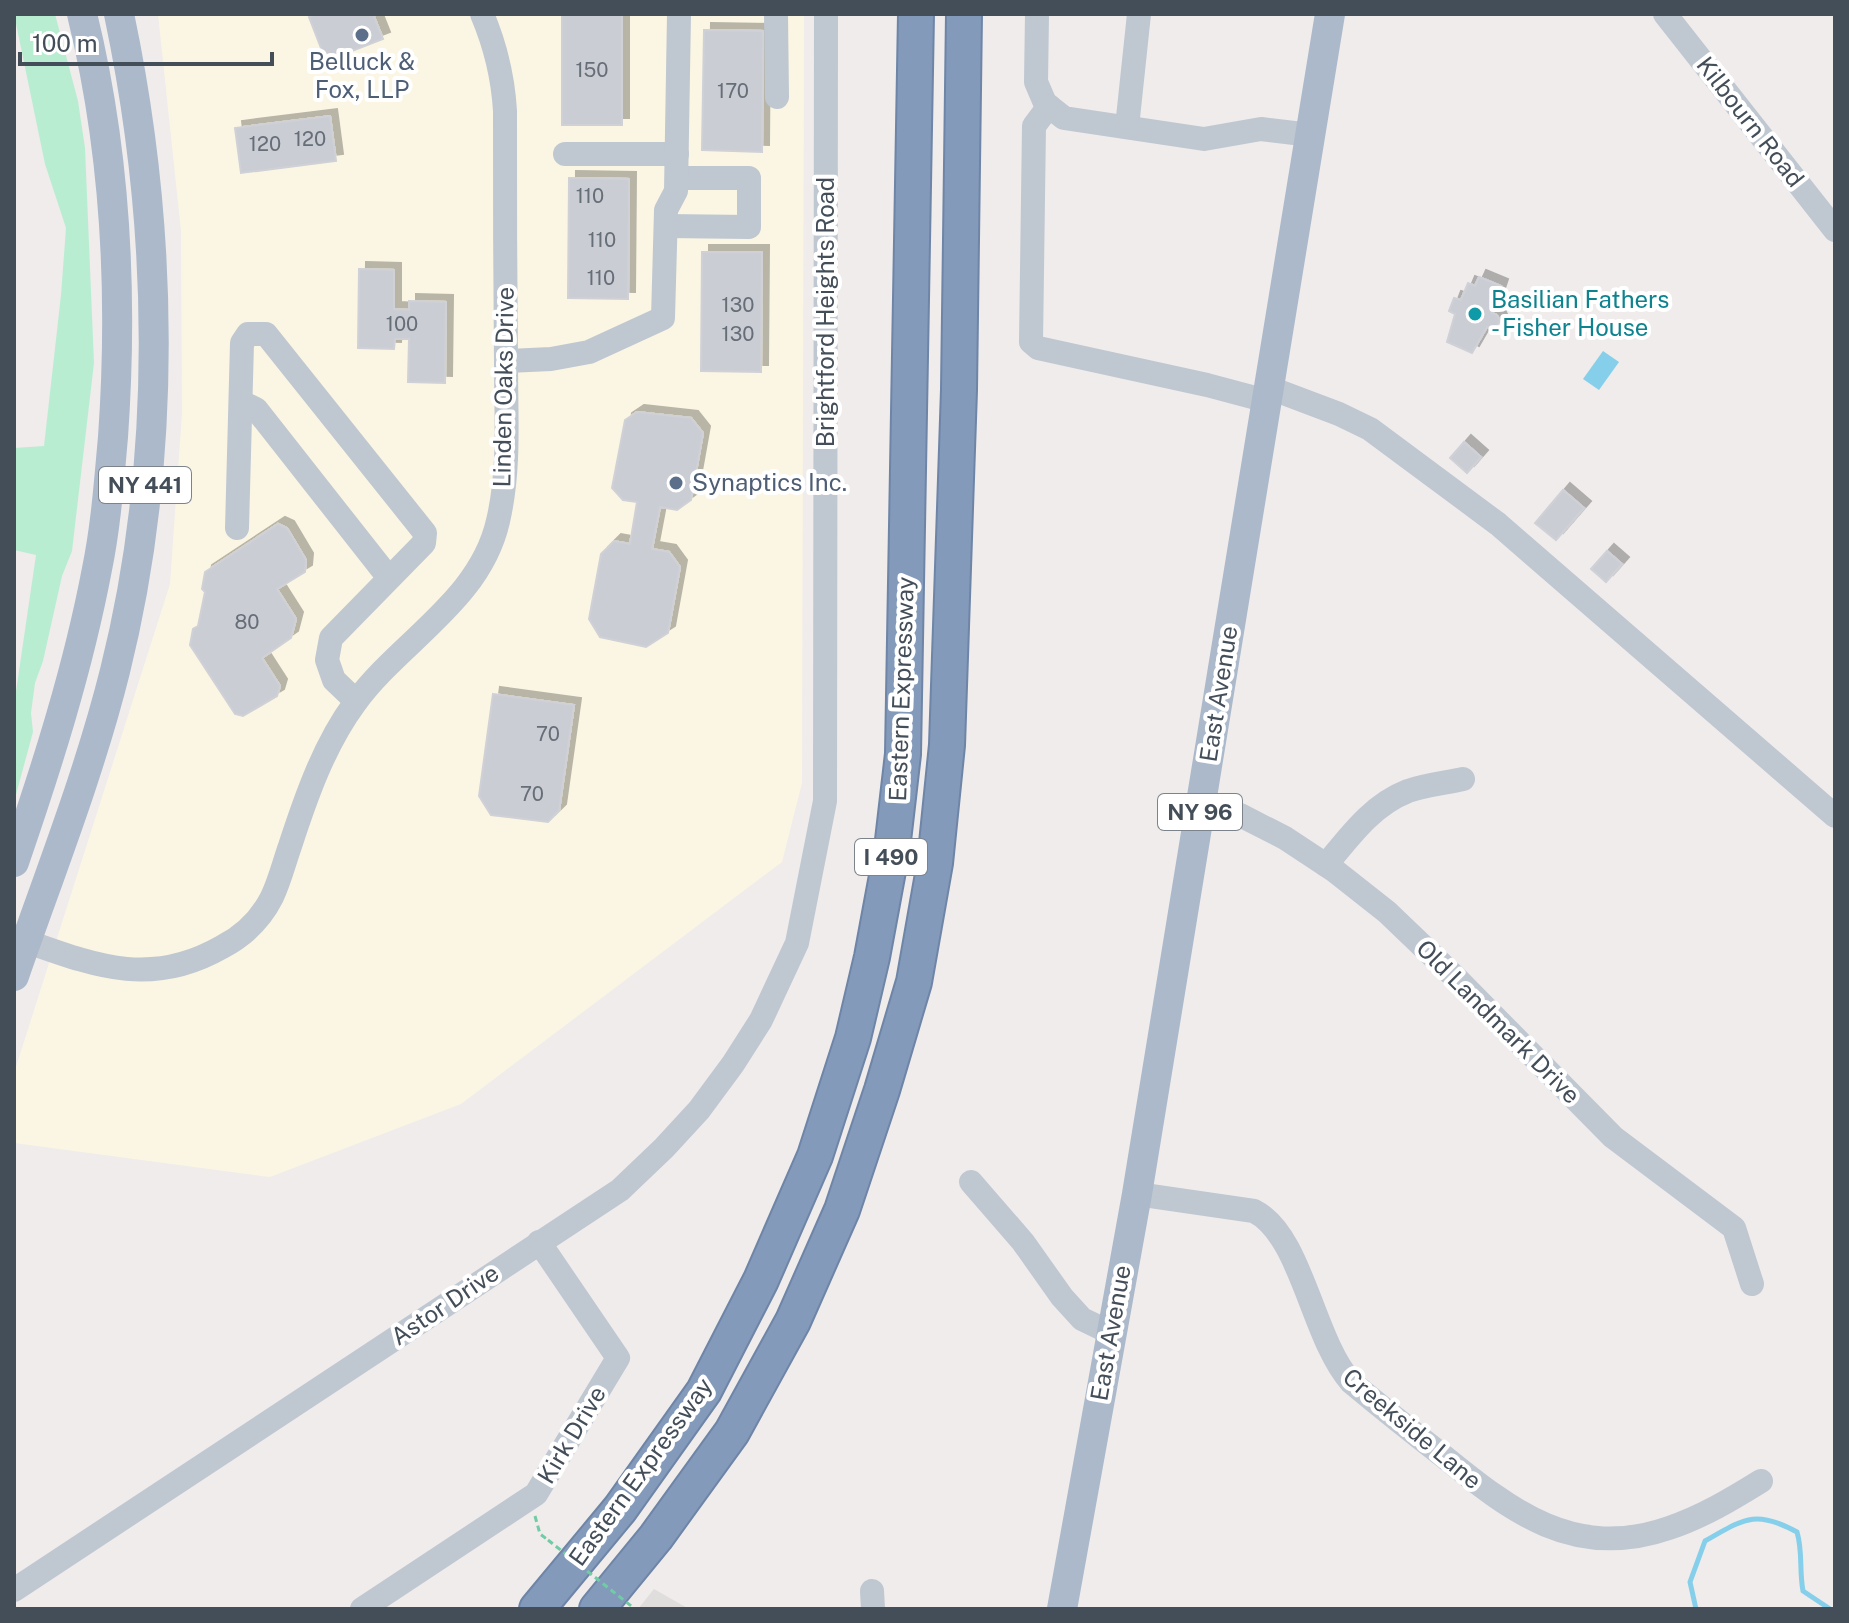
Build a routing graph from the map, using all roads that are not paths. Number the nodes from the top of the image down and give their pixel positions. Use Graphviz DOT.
graph roads {
  1 [pos="82,14"];
  2 [pos="119,14"];
  3 [pos="482,14"];
  4 [pos="679,14"];
  5 [pos="776,14"];
  6 [pos="826,14"];
  7 [pos="916,14"];
  8 [pos="964,14"];
  9 [pos="1037,14"];
  10 [pos="1139,14"];
  11 [pos="1330,14"];
  12 [pos="1665,14"];
  13 [pos="777,97"];
  14 [pos="1049,106"];
  15 [pos="1127,127"];
  16 [pos="1311,135"];
  17 [pos="565,154"];
  18 [pos="677,166"];
  19 [pos="666,226"];
  20 [pos="1835,230"];
  21 [pos="506,361"];
  22 [pos="1268,395"];
  23 [pos="241,402"];
  24 [pos="237,528"];
  25 [pos="389,578"];
  26 [pos="356,701"];
  27 [pos="1463,779"];
  28 [pos="1202,801"];
  29 [pos="1835,816"];
  30 [pos="14,862"];
  31 [pos="1326,865"];
  32 [pos="20,939"];
  33 [pos="797,943"];
  34 [pos="14,976"];
  35 [pos="971,1182"];
  36 [pos="1137,1194"];
  37 [pos="539,1242"];
  38 [pos="1752,1284"];
  39 [pos="1111,1333"];
  40 [pos="1761,1481"];
  41 [pos="14,1590"];
  42 [pos="362,1609"];
  43 [pos="537,1609"];
  44 [pos="597,1609"];
  45 [pos="1062,1609"];
  1 -- 30 [label="main road, NY 441"];
  2 -- 32 [label="main road, NY 441"];
  3 -- 21 [label="street, Linden Oaks Drive"];
  4 -- 18 [label="street"];
  5 -- 13 [label="street"];
  6 -- 33 [label="street, Brightford Heights Road"];
  7 -- 43 [label="highway, Eastern Expressway / I 490"];
  8 -- 44 [label="highway, Eastern Expressway / I 490"];
  9 -- 14 [label="street"];
  10 -- 15 [label="street"];
  11 -- 16 [label="main road, East Avenue / NY 96"];
  12 -- 20 [label="street, Kilbourn Road"];
  14 -- 15 [label="street"];
  14 -- 22 [label="street"];
  15 -- 16 [label="street"];
  16 -- 22 [label="main road, East Avenue / NY 96"];
  17 -- 18 [label="street"];
  18 -- 19 [label="street"];
  18 -- 19 [label="street"];
  19 -- 21 [label="street"];
  21 -- 26 [label="street, Linden Oaks Drive"];
  22 -- 28 [label="main road, East Avenue / NY 96"];
  22 -- 29 [label="street"];
  23 -- 24 [label="street"];
  23 -- 25 [label="street"];
  23 -- 25 [label="street"];
  25 -- 26 [label="street"];
  26 -- 32 [label="street, Linden Oaks Drive"];
  27 -- 31 [label="street"];
  28 -- 31 [label="street, Old Landmark Drive"];
  28 -- 36 [label="main road, East Avenue / NY 96"];
  31 -- 38 [label="street, Old Landmark Drive"];
  32 -- 34 [label="main road, NY 441"];
  33 -- 37 [label="street, Astor Drive"];
  35 -- 39 [label="street"];
  36 -- 39 [label="main road, East Avenue / NY 96"];
  36 -- 40 [label="street, Creekside Lane"];
  37 -- 41 [label="street, Astor Drive"];
  37 -- 42 [label="street, Kirk Drive"];
  39 -- 45 [label="main road, East Avenue / NY 96"];
}
